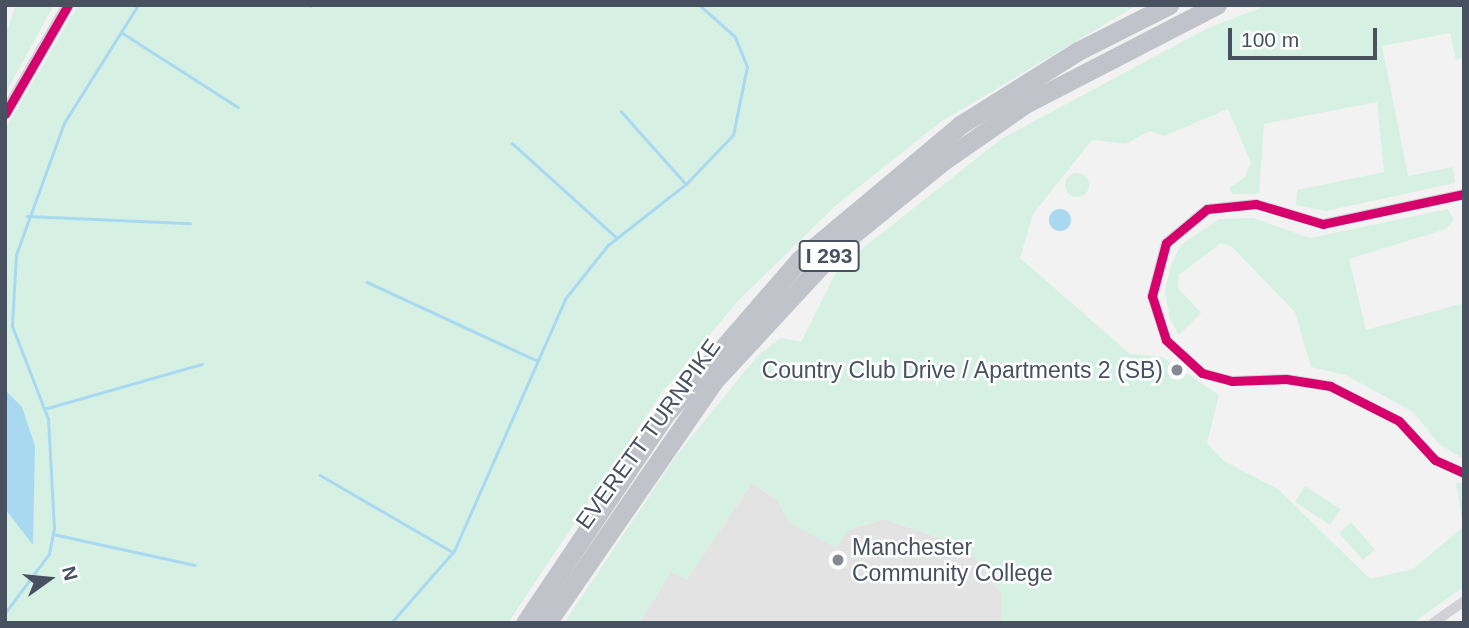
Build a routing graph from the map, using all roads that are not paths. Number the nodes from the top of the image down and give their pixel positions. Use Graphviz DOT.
graph roads {
  1 [pos="68,5"];
  2 [pos="1169,5"];
  3 [pos="1217,5"];
  4 [pos="5,114"];
  5 [pos="1464,194"];
  6 [pos="1464,473"];
  7 [pos="1464,601"];
  8 [pos="525,623"];
  9 [pos="547,623"];
  10 [pos="1433,623"];
  1 -- 4 [label="street"];
  2 -- 8 [label="highway, EVERETT TURNPIKE / I 293"];
  3 -- 9 [label="highway, EVERETT TURNPIKE / I 293"];
  5 -- 6 [label="street"];
  7 -- 10 [label="street"];
}
